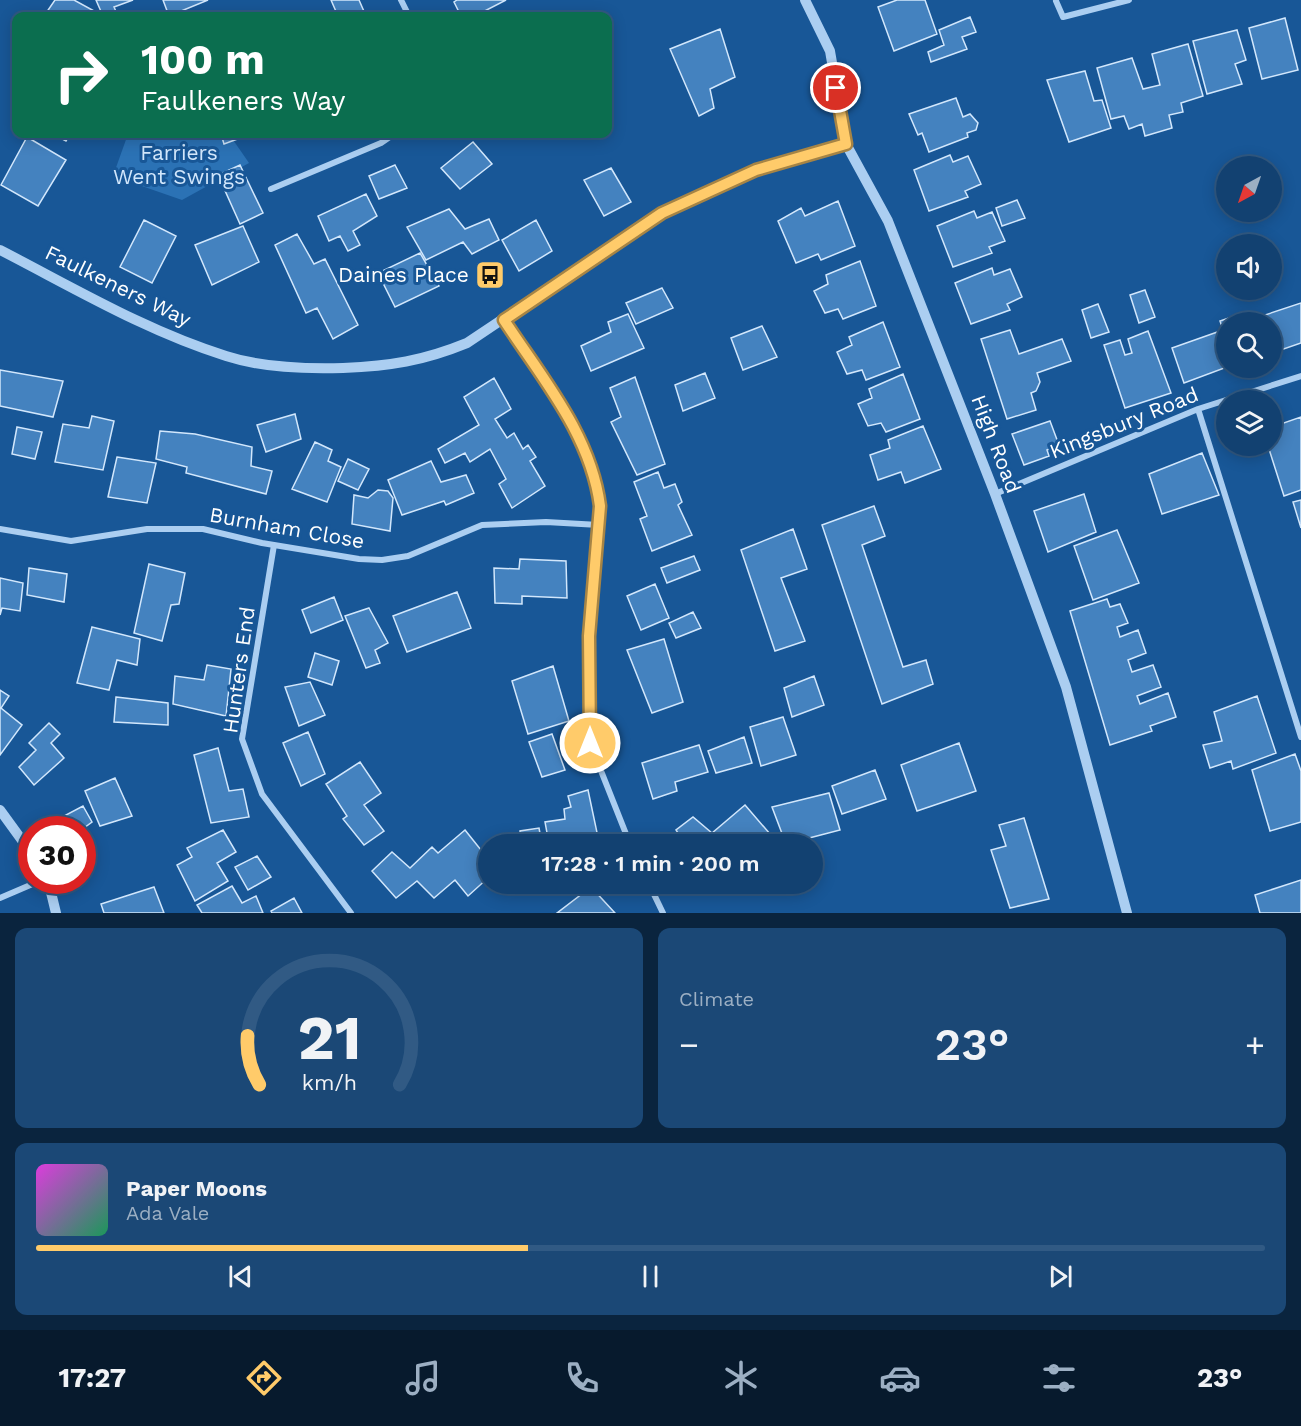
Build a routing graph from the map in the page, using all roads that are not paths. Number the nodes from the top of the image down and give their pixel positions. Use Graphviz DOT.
graph roads {
  1 [pos="805,0"];
  2 [pos="1129,0"];
  3 [pos="1056,1"];
  4 [pos="388,138"];
  5 [pos="846,144"];
  6 [pos="271,189"];
  7 [pos="0,250"];
  8 [pos="504,320"];
  9 [pos="1301,375"];
  10 [pos="1198,409"];
  11 [pos="995,494"];
  12 [pos="599,525"];
  13 [pos="0,529"];
  14 [pos="274,545"];
  15 [pos="1301,737"];
  16 [pos="0,810"];
  17 [pos="626,834"];
  18 [pos="18,835"];
  19 [pos="18,890"];
  20 [pos="51,894"];
  21 [pos="654,894"];
  22 [pos="0,898"];
  23 [pos="56,913"];
  24 [pos="351,913"];
  25 [pos="663,913"];
  26 [pos="1127,913"];
  1 -- 5 [label="street, High Road"];
  2 -- 3 [label="street"];
  4 -- 6 [label="street"];
  5 -- 8 [label="street, Faulkeners Way"];
  5 -- 11 [label="street, High Road"];
  7 -- 8 [label="street, Faulkeners Way"];
  8 -- 12 [label="street"];
  9 -- 10 [label="street, Kingsbury Road"];
  10 -- 11 [label="street, Kingsbury Road"];
  10 -- 15 [label="street"];
  11 -- 26 [label="street, High Road"];
  12 -- 14 [label="street, Burnham Close"];
  12 -- 17 [label="street"];
  13 -- 14 [label="street, Burnham Close"];
  14 -- 24 [label="street, Hunters End"];
  16 -- 18 [label="street"];
  19 -- 22 [label="street"];
  20 -- 23 [label="street"];
  21 -- 25 [label="street"];
}
